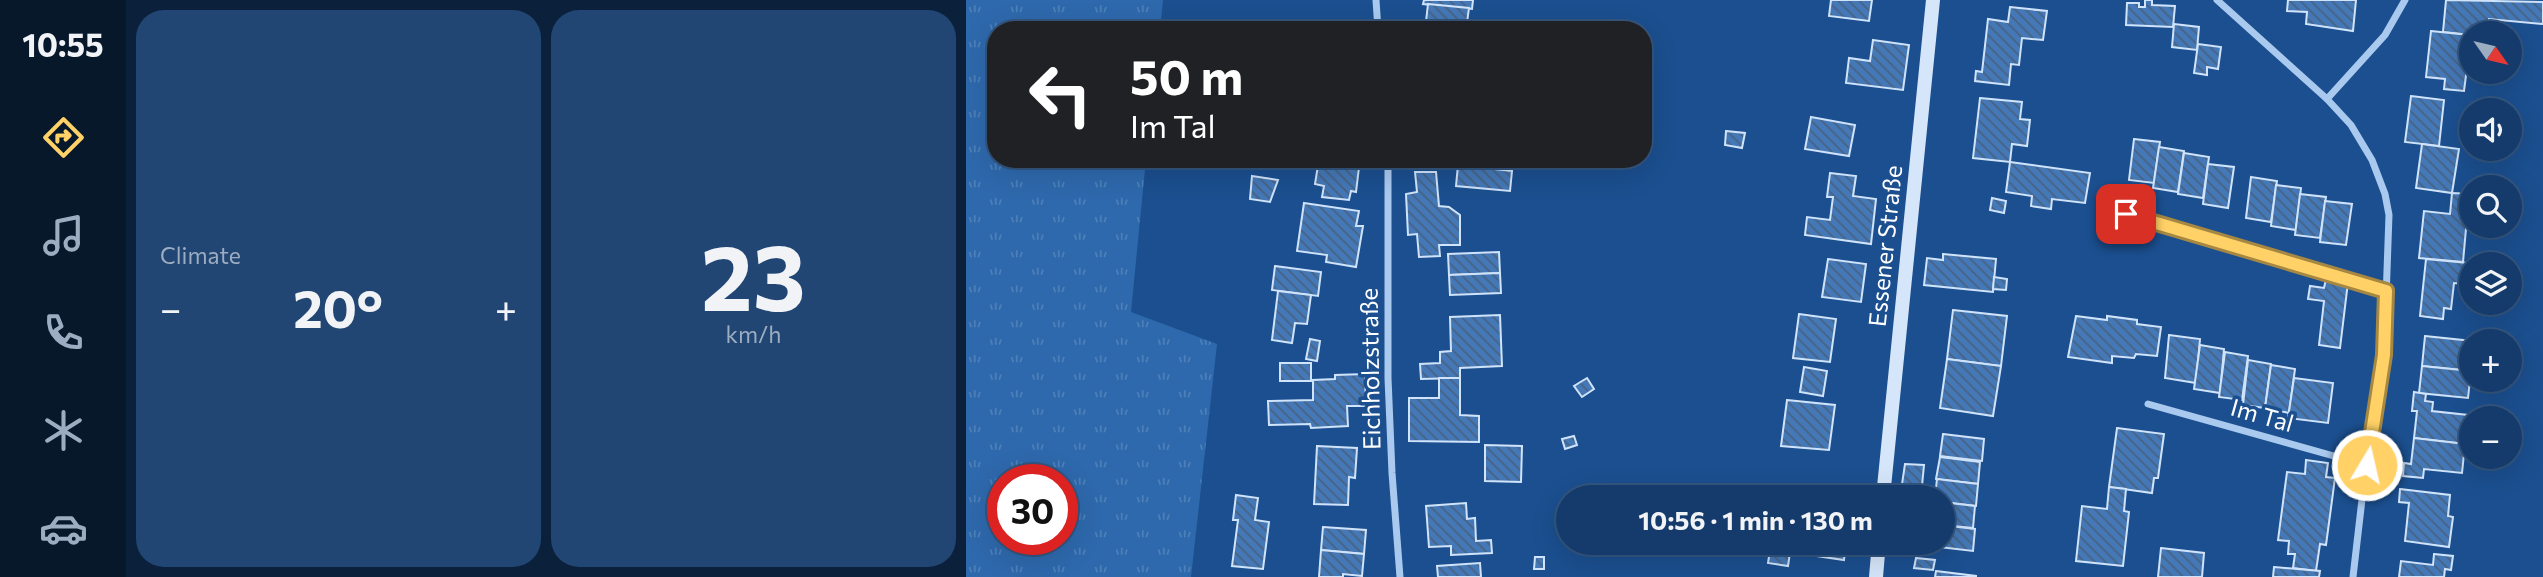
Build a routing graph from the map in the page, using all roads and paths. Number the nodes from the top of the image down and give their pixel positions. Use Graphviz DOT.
graph roads {
  1 [pos="1376,0"];
  2 [pos="1933,0"];
  3 [pos="2217,0"];
  4 [pos="2405,0"];
  5 [pos="1377,21"];
  6 [pos="2327,99"];
  7 [pos="1388,168"];
  8 [pos="2126,214"];
  9 [pos="2386,291"];
  10 [pos="2148,404"];
  11 [pos="2367,465"];
  12 [pos="1884,485"];
  13 [pos="1878,555"];
  14 [pos="1400,577"];
  15 [pos="1875,577"];
  16 [pos="2353,577"];
  1 -- 5 [label="street"];
  2 -- 12 [label="street, Essener Straße"];
  3 -- 6 [label="street"];
  4 -- 6 [label="street"];
  6 -- 9 [label="street"];
  7 -- 14 [label="street, Eichholzstraße"];
  8 -- 9 [label="street"];
  9 -- 11 [label="street"];
  10 -- 11 [label="street, Im Tal"];
  11 -- 16 [label="street"];
  13 -- 15 [label="street"];
}
